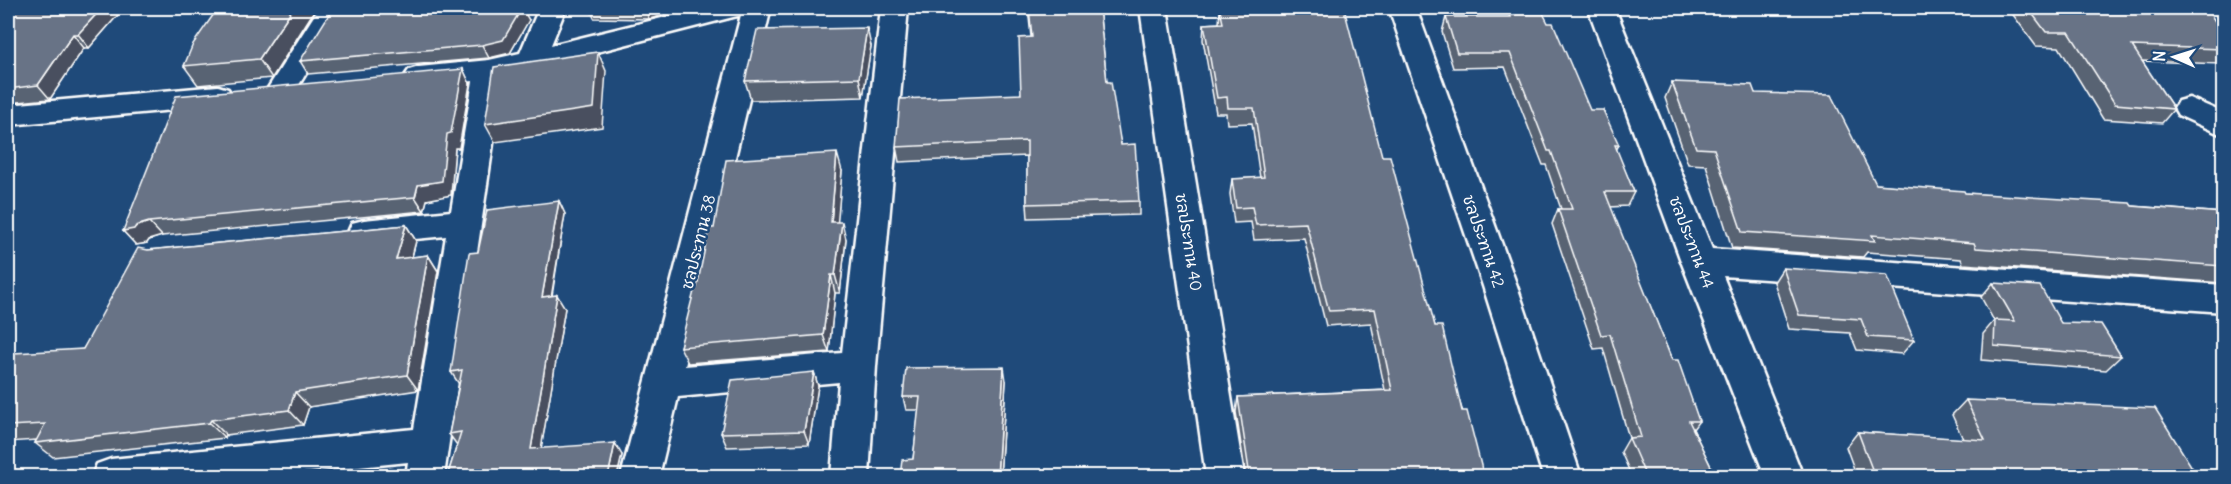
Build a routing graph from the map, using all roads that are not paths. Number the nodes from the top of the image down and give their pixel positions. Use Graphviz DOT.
graph roads {
  1 [pos="332,8"];
  2 [pos="552,8"];
  3 [pos="736,8"];
  4 [pos="757,8"];
  5 [pos="895,8"];
  6 [pos="1153,8"];
  7 [pos="1401,8"];
  8 [pos="1601,8"];
  9 [pos="531,60"];
  10 [pos="489,70"];
  11 [pos="397,80"];
  12 [pos="316,87"];
  13 [pos="261,93"];
  14 [pos="2189,108"];
  15 [pos="8,115"];
  16 [pos="2223,126"];
  17 [pos="466,222"];
  18 [pos="338,234"];
  19 [pos="1698,261"];
  20 [pos="2223,299"];
  21 [pos="858,366"];
  22 [pos="662,383"];
  23 [pos="427,460"];
  24 [pos="111,477"];
  25 [pos="640,477"];
  26 [pos="850,477"];
  27 [pos="1225,477"];
  28 [pos="1562,477"];
  29 [pos="1784,477"];
  1 -- 13 [label="street"];
  2 -- 9 [label="street"];
  3 -- 9 [label="street"];
  4 -- 22 [label="street, ชลประทาน 38"];
  5 -- 21 [label="street"];
  6 -- 27 [label="street, ชลประทาน 40"];
  7 -- 28 [label="street, ชลประทาน 42"];
  8 -- 19 [label="street, ชลประทาน 44"];
  9 -- 10 [label="street"];
  10 -- 11 [label="street"];
  10 -- 17 [label="street"];
  12 -- 13 [label="street"];
  13 -- 15 [label="street"];
  14 -- 16 [label="street"];
  17 -- 18 [label="street"];
  17 -- 23 [label="street"];
  19 -- 20 [label="street"];
  19 -- 29 [label="street, ชลประทาน 44"];
  21 -- 22 [label="street"];
  21 -- 26 [label="street"];
  22 -- 25 [label="street, ชลประทาน 38"];
  23 -- 24 [label="street"];
}
